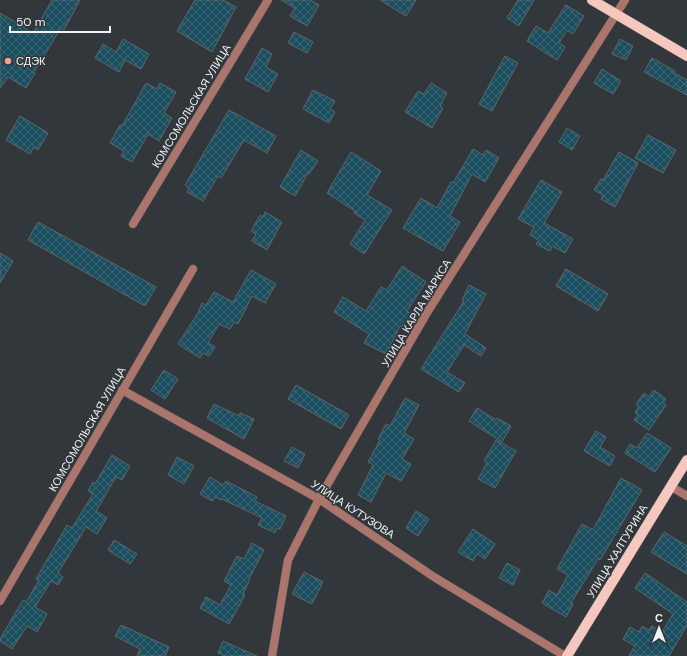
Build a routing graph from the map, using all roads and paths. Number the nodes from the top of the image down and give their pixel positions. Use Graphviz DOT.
graph roads {
  1 [pos="268,0"];
  2 [pos="592,0"];
  3 [pos="624,0"];
  4 [pos="616,14"];
  5 [pos="687,56"];
  6 [pos="133,224"];
  7 [pos="193,269"];
  8 [pos="122,390"];
  9 [pos="687,460"];
  10 [pos="670,486"];
  11 [pos="687,496"];
  12 [pos="320,499"];
  13 [pos="0,601"];
  14 [pos="272,656"];
  15 [pos="566,656"];
  1 -- 6 [label="street, КОМСОМОЛЬСКАЯ УЛИЦА"];
  2 -- 4 [label="main road"];
  3 -- 4 [label="street, УЛИЦА КАРЛА МАРКСА"];
  4 -- 5 [label="main road"];
  4 -- 12 [label="street, УЛИЦА КАРЛА МАРКСА"];
  7 -- 8 [label="street, КОМСОМОЛЬСКАЯ УЛИЦА"];
  8 -- 12 [label="street, УЛИЦА КУТУЗОВА"];
  8 -- 13 [label="street, КОМСОМОЛЬСКАЯ УЛИЦА"];
  9 -- 10 [label="main road, УЛИЦА ХАЛТУРИНА"];
  10 -- 11 [label="street"];
  10 -- 15 [label="main road, УЛИЦА ХАЛТУРИНА"];
  12 -- 14 [label="street, УЛИЦА КАРЛА МАРКСА"];
  12 -- 15 [label="street, УЛИЦА КУТУЗОВА"];
}
